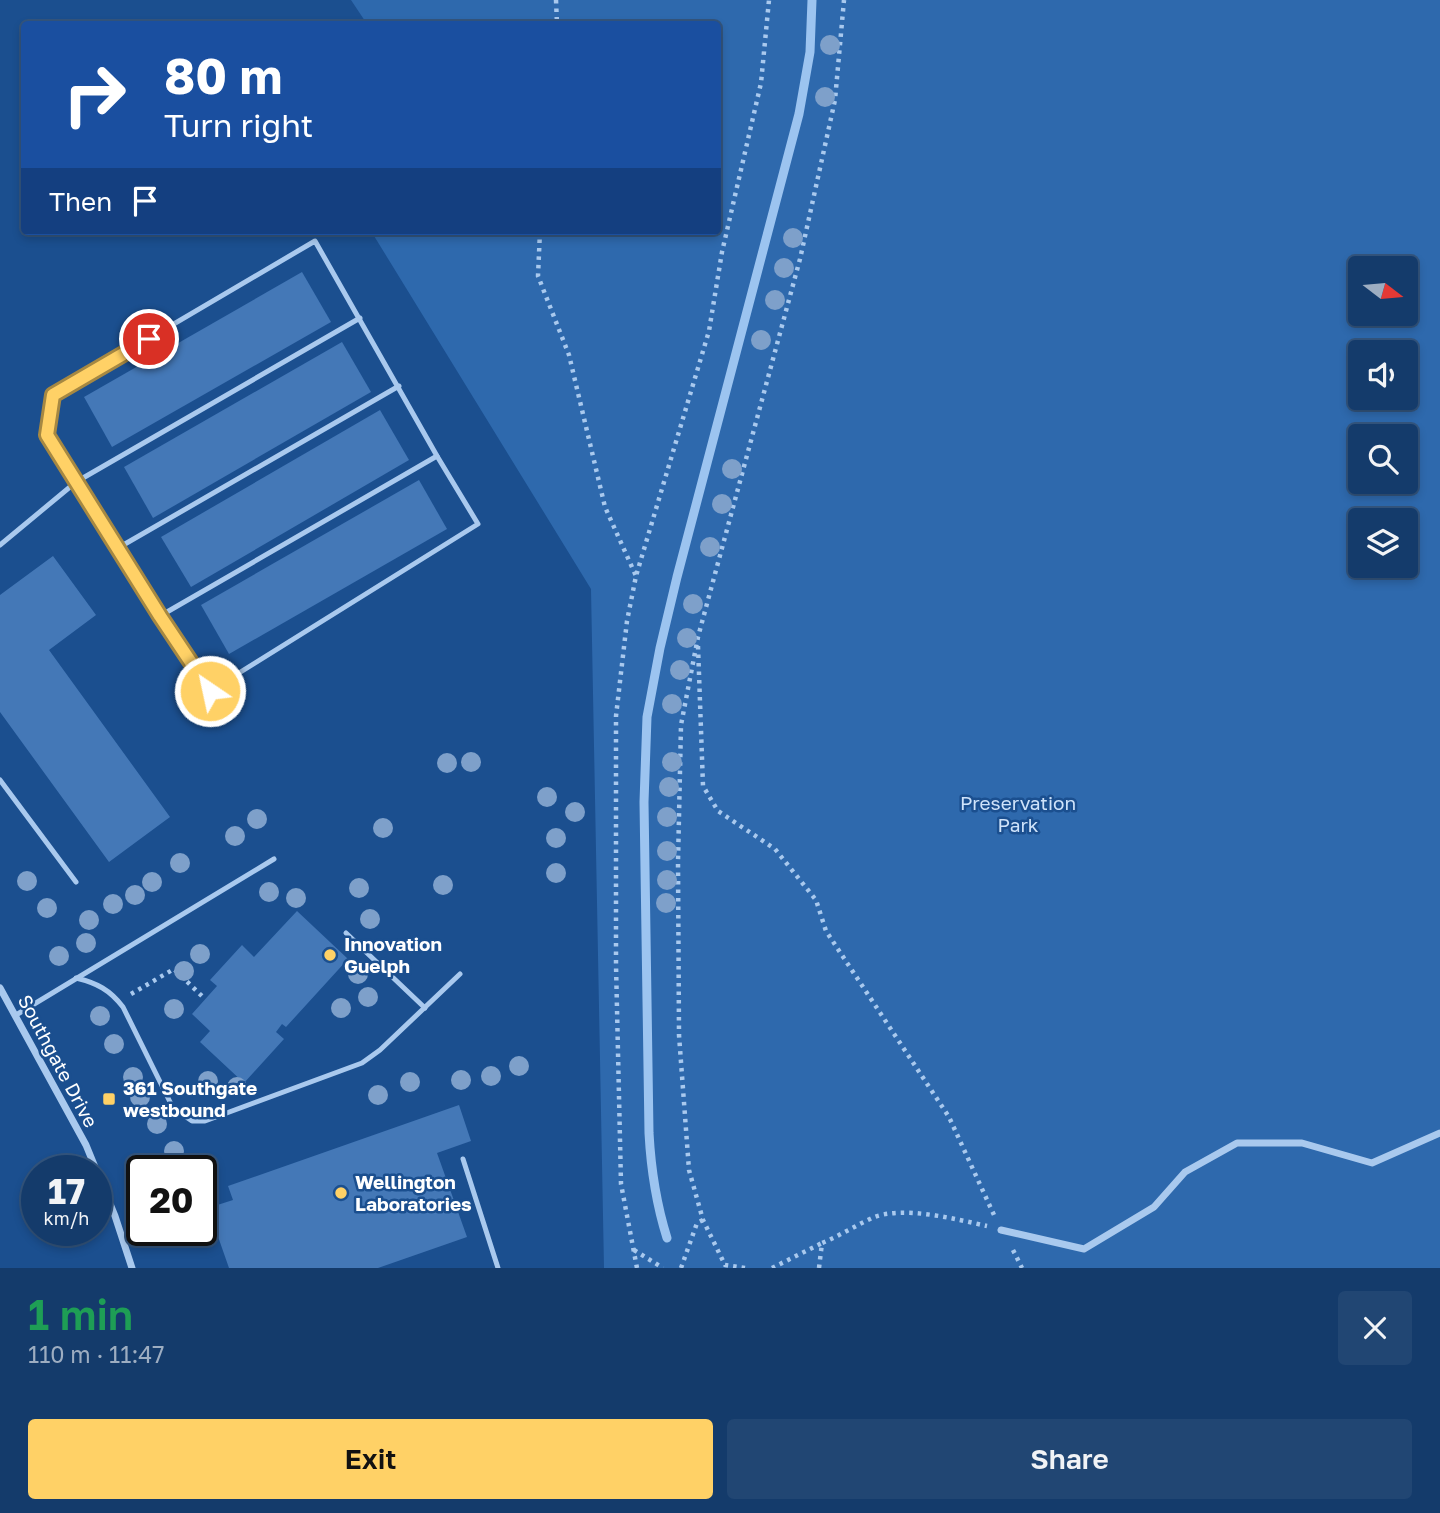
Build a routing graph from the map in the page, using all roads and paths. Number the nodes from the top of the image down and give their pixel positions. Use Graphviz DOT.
graph roads {
  1 [pos="556,0"];
  2 [pos="769,0"];
  3 [pos="844,0"];
  4 [pos="557,21"];
  5 [pos="540,235"];
  6 [pos="360,317"];
  7 [pos="399,386"];
  8 [pos="437,456"];
  9 [pos="76,482"];
  10 [pos="0,545"];
  11 [pos="118,548"];
  12 [pos="636,576"];
  13 [pos="160,616"];
  14 [pos="698,637"];
  15 [pos="0,780"];
  16 [pos="274,859"];
  17 [pos="76,882"];
  18 [pos="346,933"];
  19 [pos="460,974"];
  20 [pos="76,978"];
  21 [pos="0,988"];
  22 [pos="205,999"];
  23 [pos="118,1001"];
  24 [pos="425,1008"];
  25 [pos="16,1015"];
  26 [pos="1440,1133"];
  27 [pos="463,1159"];
  28 [pos="703,1220"];
  29 [pos="1001,1230"];
  30 [pos="822,1243"];
  31 [pos="633,1250"];
  32 [pos="723,1267"];
  33 [pos="132,1268"];
  34 [pos="498,1268"];
  35 [pos="637,1268"];
  36 [pos="663,1268"];
  37 [pos="681,1268"];
  38 [pos="744,1268"];
  39 [pos="772,1268"];
  40 [pos="819,1268"];
  1 -- 4 [label="path"];
  2 -- 12 [label="path"];
  3 -- 14 [label="path"];
  5 -- 12 [label="path"];
  6 -- 7 [label="lane"];
  6 -- 9 [label="lane"];
  6 -- 9 [label="lane"];
  7 -- 8 [label="lane"];
  7 -- 11 [label="lane"];
  8 -- 13 [label="lane"];
  8 -- 13 [label="lane"];
  9 -- 10 [label="lane"];
  9 -- 11 [label="lane"];
  11 -- 13 [label="lane"];
  12 -- 31 [label="path"];
  14 -- 28 [label="path"];
  14 -- 29 [label="path"];
  15 -- 17 [label="lane"];
  16 -- 20 [label="lane"];
  18 -- 24 [label="lane"];
  19 -- 24 [label="lane"];
  20 -- 23 [label="lane"];
  20 -- 25 [label="lane"];
  21 -- 25 [label="street, Southgate Drive"];
  22 -- 23 [label="path"];
  23 -- 24 [label="lane"];
  25 -- 33 [label="street, Southgate Drive"];
  26 -- 29 [label="street"];
  27 -- 34 [label="lane"];
  28 -- 32 [label="path"];
  28 -- 37 [label="path"];
  29 -- 30 [label="path"];
  30 -- 39 [label="path"];
  30 -- 40 [label="path"];
  31 -- 35 [label="path"];
  31 -- 36 [label="path"];
  32 -- 38 [label="path"];
}
